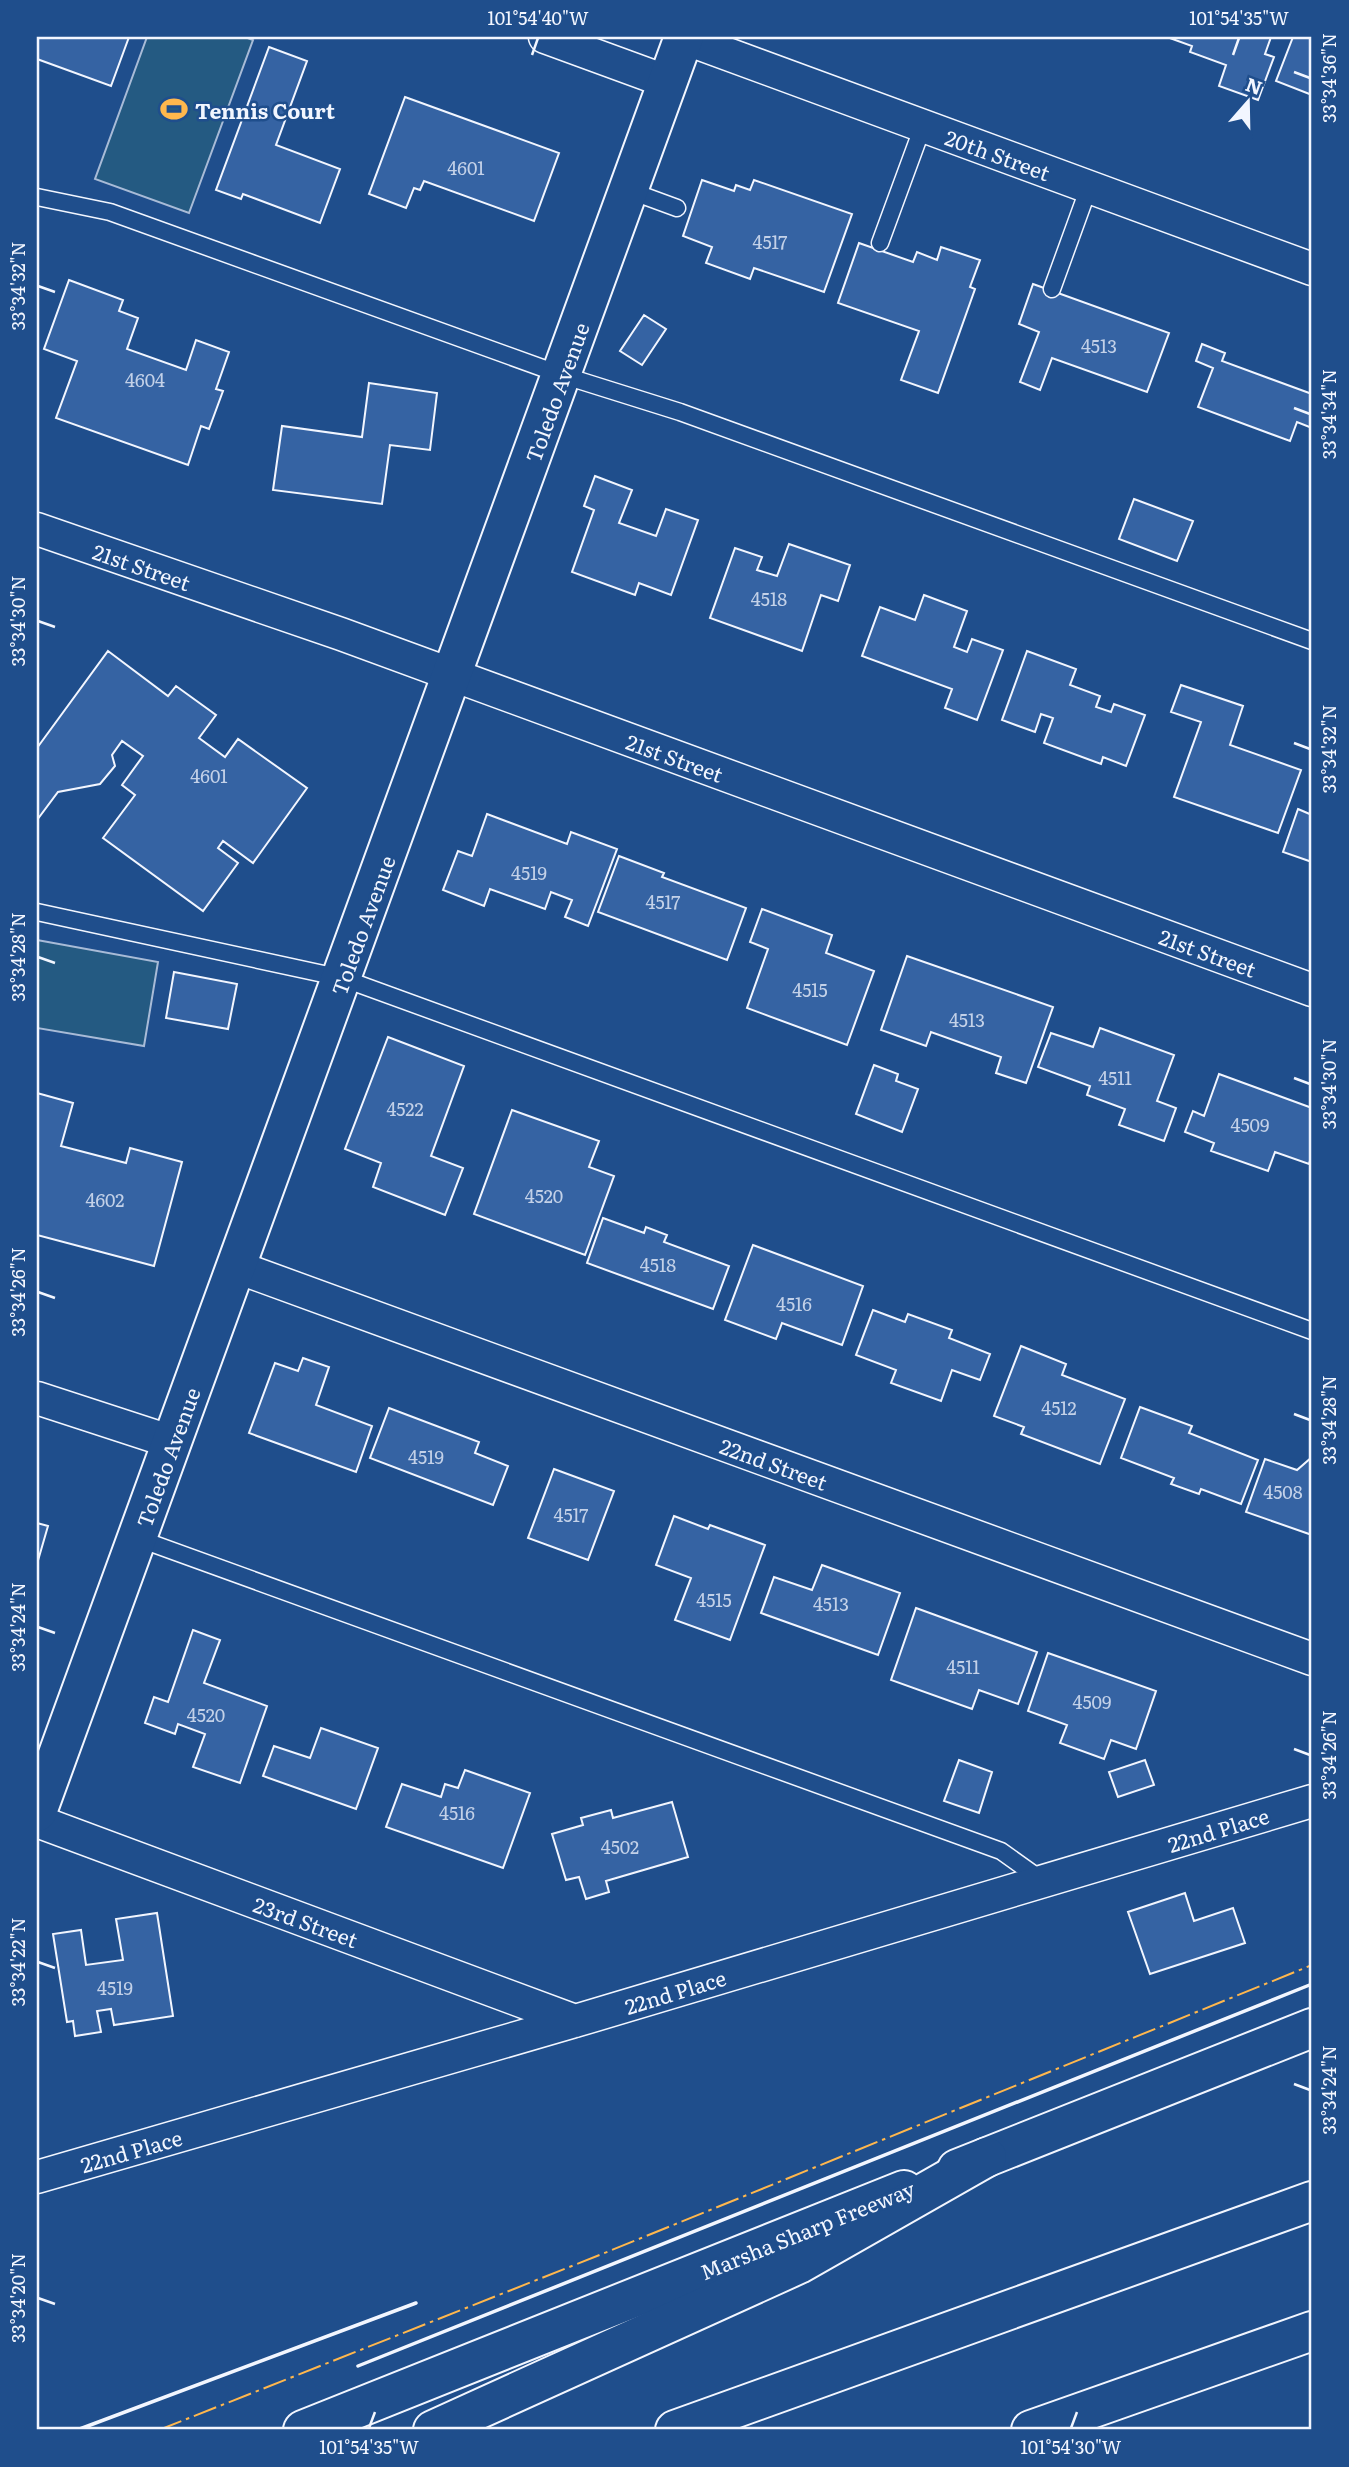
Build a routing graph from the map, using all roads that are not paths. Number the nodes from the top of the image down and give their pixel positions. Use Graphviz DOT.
graph roads {
  1 [pos="545,37"];
  2 [pos="684,37"];
  3 [pos="668,82"];
  4 [pos="923,126"];
  5 [pos="1089,187"];
  6 [pos="628,190"];
  7 [pos="37,197"];
  8 [pos="677,208"];
  9 [pos="880,243"];
  10 [pos="1312,269"];
  11 [pos="1052,289"];
  12 [pos="562,375"];
  13 [pos="37,529"];
  14 [pos="1312,641"];
  15 [pos="453,676"];
  16 [pos="37,912"];
  17 [pos="342,978"];
  18 [pos="1312,990"];
  19 [pos="237,1267"];
  20 [pos="1312,1331"];
  21 [pos="37,1398"];
  22 [pos="172,1442"];
  23 [pos="137,1538"];
  24 [pos="1312,1659"];
  25 [pos="44,1770"];
  26 [pos="1312,1801"];
  27 [pos="37,1812"];
  28 [pos="37,1821"];
  29 [pos="1043,1881"];
  30 [pos="575,2021"];
  31 [pos="1312,2028"];
  32 [pos="987,2157"];
  33 [pos="37,2177"];
  34 [pos="1312,2201"];
  35 [pos="1312,2332"];
  36 [pos="303,2430"];
  37 [pos="433,2430"];
  38 [pos="675,2430"];
  39 [pos="1031,2430"];
  1 -- 3 [label="street"];
  2 -- 3 [label="main road, Toledo Avenue"];
  2 -- 4 [label="street, 20th Street"];
  3 -- 6 [label="main road, Toledo Avenue"];
  4 -- 5 [label="street, 20th Street"];
  4 -- 9 [label="lane"];
  5 -- 10 [label="street, 20th Street"];
  5 -- 11 [label="lane"];
  6 -- 8 [label="lane"];
  6 -- 12 [label="main road, Toledo Avenue"];
  7 -- 12 [label="lane"];
  12 -- 14 [label="lane"];
  12 -- 15 [label="main road, Toledo Avenue"];
  13 -- 15 [label="street, 21st Street"];
  15 -- 17 [label="main road, Toledo Avenue"];
  15 -- 18 [label="street, 21st Street"];
  16 -- 17 [label="lane"];
  17 -- 19 [label="main road, Toledo Avenue"];
  17 -- 20 [label="lane"];
  19 -- 22 [label="main road, Toledo Avenue"];
  19 -- 24 [label="street, 22nd Street"];
  21 -- 22 [label="street"];
  22 -- 23 [label="main road, Toledo Avenue"];
  23 -- 25 [label="main road, Toledo Avenue"];
  23 -- 29 [label="lane"];
  25 -- 27 [label="main road, Toledo Avenue"];
  26 -- 29 [label="street, 22nd Place"];
  28 -- 30 [label="street, 23rd Street"];
  29 -- 30 [label="street, 22nd Place"];
  30 -- 33 [label="street, 22nd Place"];
  31 -- 32 [label="main road, Marsha Sharp Freeway"];
  32 -- 36 [label="main road, Marsha Sharp Freeway"];
  32 -- 37 [label="main road"];
  34 -- 38 [label="main road"];
  35 -- 39 [label="main road"];
}
